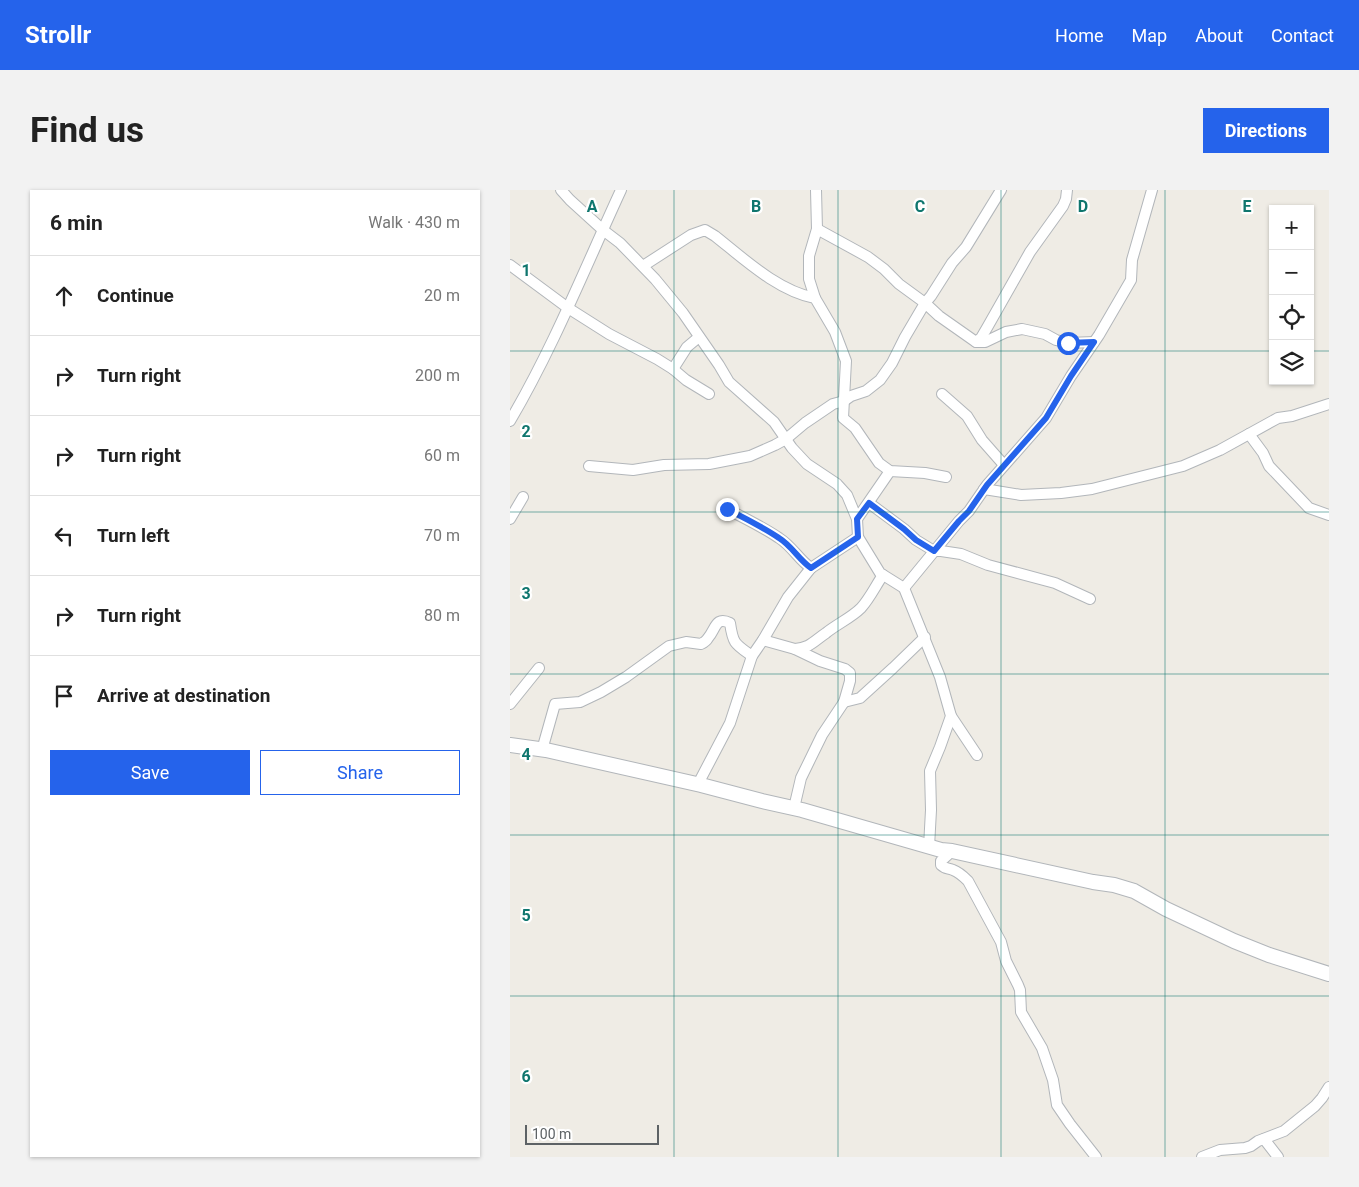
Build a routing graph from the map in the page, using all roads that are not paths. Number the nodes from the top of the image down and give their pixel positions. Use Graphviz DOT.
graph roads {
  1 [pos="560,190"];
  2 [pos="621,190"];
  3 [pos="816,190"];
  4 [pos="1001,190"];
  5 [pos="1067,190"];
  6 [pos="1152,190"];
  7 [pos="817,229"];
  8 [pos="602,230"];
  9 [pos="510,265"];
  10 [pos="643,266"];
  11 [pos="815,298"];
  12 [pos="925,303"];
  13 [pos="568,308"];
  14 [pos="699,337"];
  15 [pos="976,342"];
  16 [pos="1094,342"];
  17 [pos="672,369"];
  18 [pos="709,394"];
  19 [pos="942,394"];
  20 [pos="844,401"];
  21 [pos="1329,404"];
  22 [pos="510,422"];
  23 [pos="1249,434"];
  24 [pos="786,439"];
  25 [pos="1004,465"];
  26 [pos="589,466"];
  27 [pos="890,471"];
  28 [pos="946,477"];
  29 [pos="984,489"];
  30 [pos="523,497"];
  31 [pos="869,503"];
  32 [pos="727,509"];
  33 [pos="1329,515"];
  34 [pos="510,519"];
  35 [pos="857,519"];
  36 [pos="858,537"];
  37 [pos="934,551"];
  38 [pos="811,568"];
  39 [pos="884,575"];
  40 [pos="904,588"];
  41 [pos="1090,599"];
  42 [pos="924,637"];
  43 [pos="763,640"];
  44 [pos="795,649"];
  45 [pos="752,656"];
  46 [pos="539,668"];
  47 [pos="844,702"];
  48 [pos="510,704"];
  49 [pos="951,716"];
  50 [pos="510,745"];
  51 [pos="542,750"];
  52 [pos="977,755"];
  53 [pos="698,784"];
  54 [pos="794,808"];
  55 [pos="929,847"];
  56 [pos="952,851"];
  57 [pos="1329,974"];
  58 [pos="1329,1087"];
  59 [pos="1264,1139"];
  60 [pos="1096,1157"];
  61 [pos="1202,1157"];
  62 [pos="1278,1157"];
  1 -- 8 [label="street"];
  2 -- 8 [label="street"];
  3 -- 7 [label="street"];
  4 -- 12 [label="street"];
  5 -- 15 [label="street"];
  6 -- 16 [label="street"];
  7 -- 11 [label="street"];
  7 -- 12 [label="street"];
  8 -- 10 [label="street"];
  8 -- 13 [label="street"];
  9 -- 13 [label="street"];
  10 -- 11 [label="street"];
  10 -- 14 [label="street"];
  11 -- 20 [label="street"];
  12 -- 15 [label="street"];
  12 -- 20 [label="street"];
  13 -- 17 [label="street"];
  13 -- 22 [label="street"];
  14 -- 17 [label="street"];
  14 -- 24 [label="street"];
  15 -- 16 [label="street"];
  16 -- 25 [label="street"];
  17 -- 18 [label="street"];
  19 -- 25 [label="street"];
  20 -- 24 [label="street"];
  20 -- 27 [label="street"];
  21 -- 23 [label="street"];
  23 -- 29 [label="street"];
  23 -- 33 [label="street"];
  24 -- 26 [label="street"];
  24 -- 35 [label="street"];
  25 -- 29 [label="street"];
  27 -- 28 [label="street"];
  27 -- 31 [label="street"];
  29 -- 37 [label="street"];
  30 -- 34 [label="street"];
  31 -- 35 [label="street"];
  31 -- 37 [label="street"];
  32 -- 38 [label="street"];
  35 -- 36 [label="street"];
  36 -- 38 [label="street"];
  36 -- 39 [label="street"];
  37 -- 40 [label="street"];
  37 -- 41 [label="street"];
  38 -- 43 [label="street"];
  39 -- 40 [label="street"];
  39 -- 44 [label="street"];
  40 -- 42 [label="street"];
  42 -- 47 [label="street"];
  42 -- 49 [label="street"];
  43 -- 44 [label="street"];
  43 -- 45 [label="street"];
  44 -- 47 [label="street"];
  45 -- 51 [label="street"];
  45 -- 53 [label="street"];
  46 -- 48 [label="street"];
  47 -- 54 [label="street"];
  49 -- 52 [label="street"];
  49 -- 55 [label="street"];
  50 -- 51 [label="street"];
  51 -- 53 [label="street"];
  53 -- 54 [label="street"];
  54 -- 55 [label="street"];
  55 -- 56 [label="street"];
  56 -- 57 [label="street"];
  56 -- 60 [label="street"];
  58 -- 59 [label="street"];
  59 -- 61 [label="street"];
  59 -- 62 [label="street"];
}
